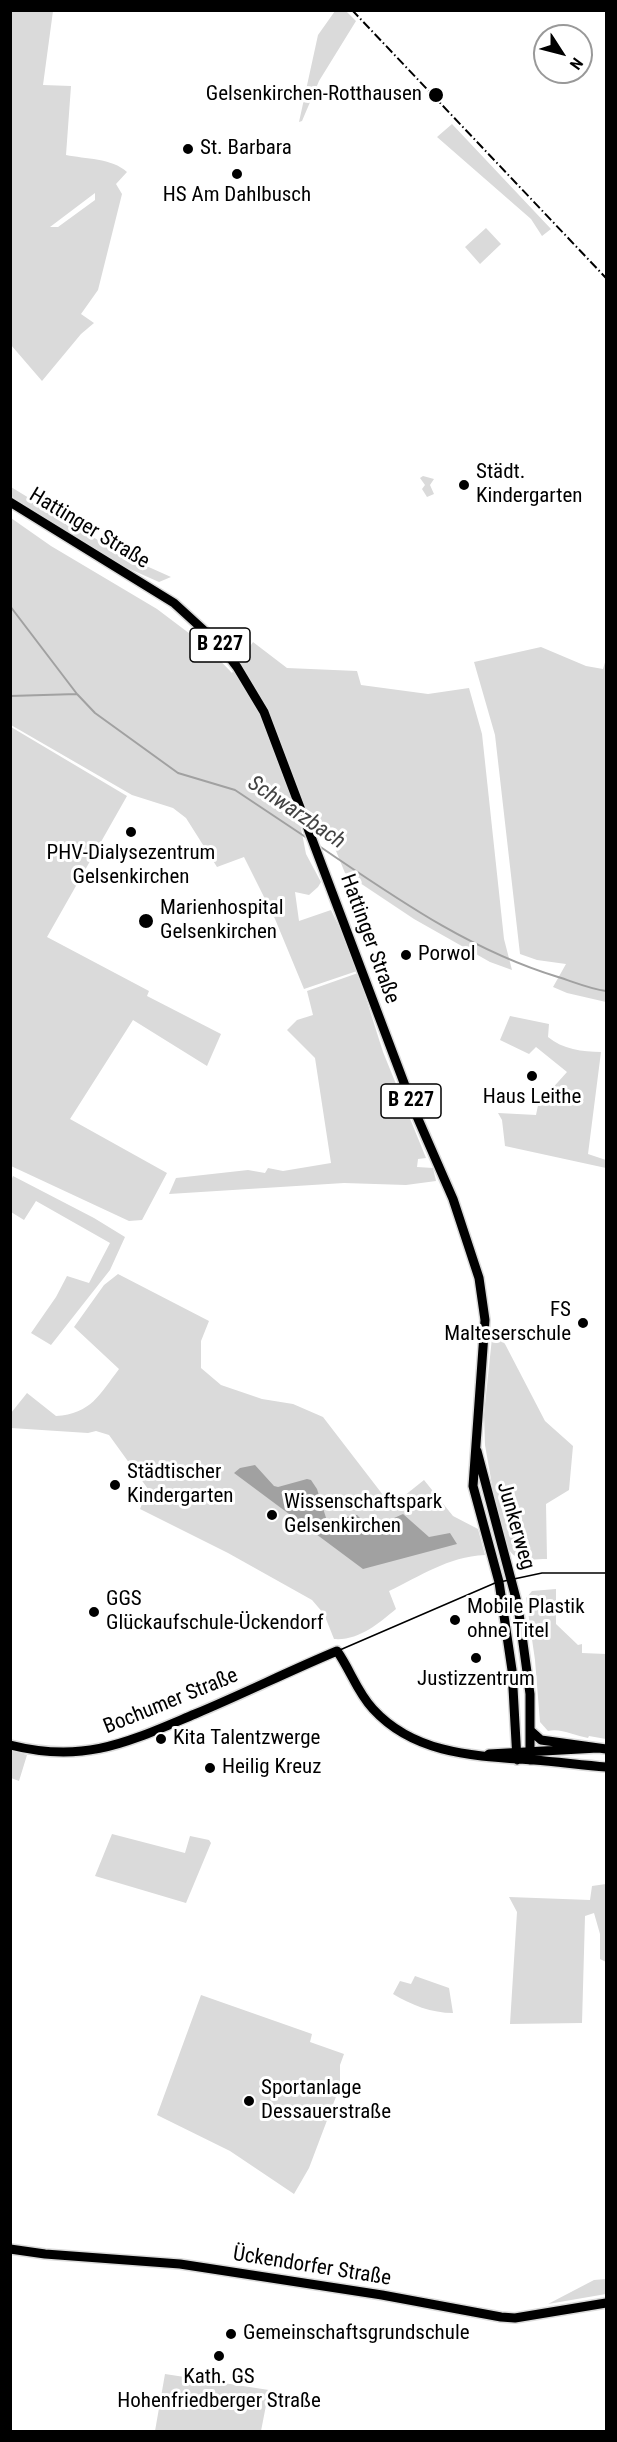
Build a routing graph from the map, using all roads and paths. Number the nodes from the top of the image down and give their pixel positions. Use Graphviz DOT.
graph roads {
  1 [pos="10,502"];
  2 [pos="472,1256"];
  3 [pos="476,1445"];
  4 [pos="531,1731"];
  5 [pos="10,1745"];
  6 [pos="602,1748"];
  7 [pos="517,1755"];
  8 [pos="531,1756"];
  9 [pos="606,1767"];
  10 [pos="10,2249"];
  11 [pos="606,2303"];
  1 -- 2 [label="main road, Hattinger Straße / B 227"];
  2 -- 3 [label="main road, Junkerweg / B 227"];
  3 -- 4 [label="main road, Junkerweg / B 227"];
  3 -- 7 [label="main road, Junkerweg / B 227"];
  4 -- 6 [label="main road"];
  4 -- 8 [label="main road, Junkerweg"];
  5 -- 7 [label="main road, Bochumer Straße"];
  6 -- 8 [label="main road"];
  7 -- 8 [label="main road"];
  8 -- 9 [label="main road"];
  10 -- 11 [label="main road, Ückendorfer Straße"];
}
